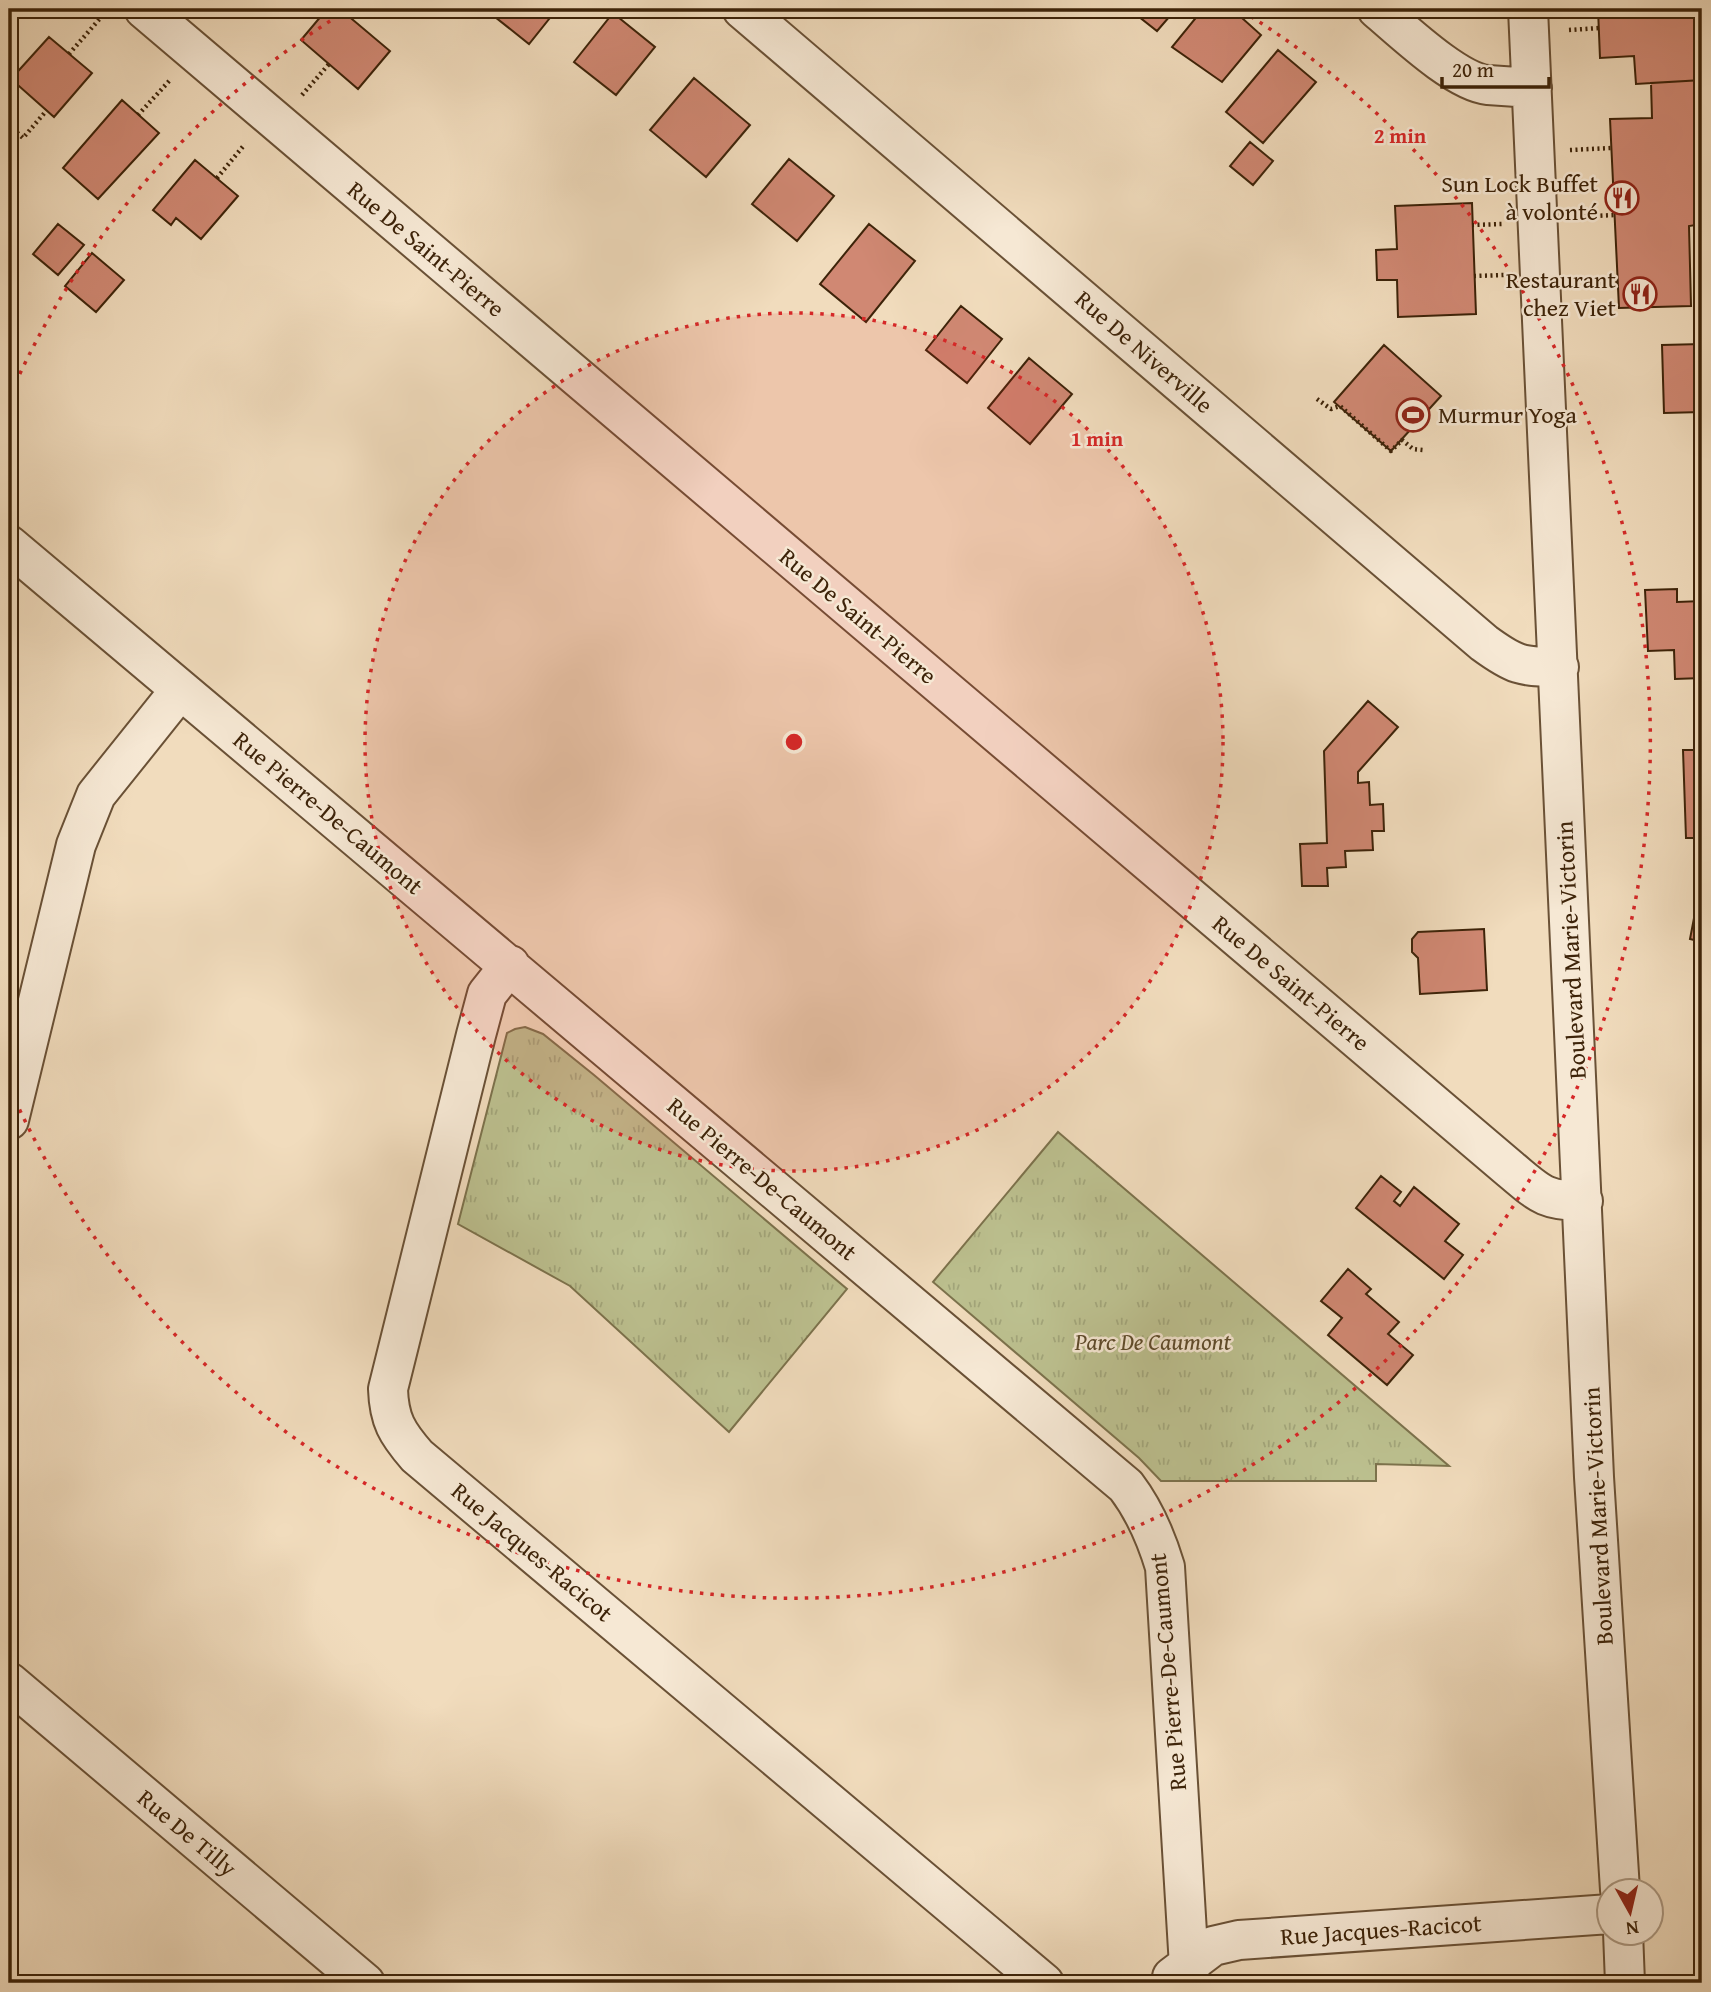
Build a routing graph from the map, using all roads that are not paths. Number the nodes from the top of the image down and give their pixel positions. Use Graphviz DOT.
graph roads {
  1 [pos="144,9"];
  2 [pos="742,9"];
  3 [pos="1377,9"];
  4 [pos="1528,9"];
  5 [pos="1532,88"];
  6 [pos="9,545"];
  7 [pos="1559,667"];
  8 [pos="180,690"];
  9 [pos="510,965"];
  10 [pos="9,1120"];
  11 [pos="1583,1201"];
  12 [pos="9,1682"];
  13 [pos="1619,1876"];
  14 [pos="1596,1915"];
  15 [pos="1624,1946"];
  16 [pos="1181,1977"];
  17 [pos="365,1983"];
  18 [pos="1044,1983"];
  19 [pos="1625,1983"];
  1 -- 11 [label="street, Rue De Saint-Pierre"];
  2 -- 7 [label="street, Rue De Niverville"];
  3 -- 5 [label="street"];
  4 -- 5 [label="street, Boulevard Marie-Victorin"];
  5 -- 7 [label="street, Boulevard Marie-Victorin"];
  6 -- 8 [label="street, Rue Pierre-De-Caumont"];
  7 -- 11 [label="street, Boulevard Marie-Victorin"];
  8 -- 9 [label="street, Rue Pierre-De-Caumont"];
  8 -- 10 [label="street"];
  9 -- 16 [label="street, Rue Pierre-De-Caumont"];
  9 -- 18 [label="street, Rue Jacques-Racicot"];
  11 -- 13 [label="street, Boulevard Marie-Victorin"];
  12 -- 17 [label="street, Rue De Tilly"];
  14 -- 16 [label="street, Rue Jacques-Racicot"];
  15 -- 19 [label="street"];
}
